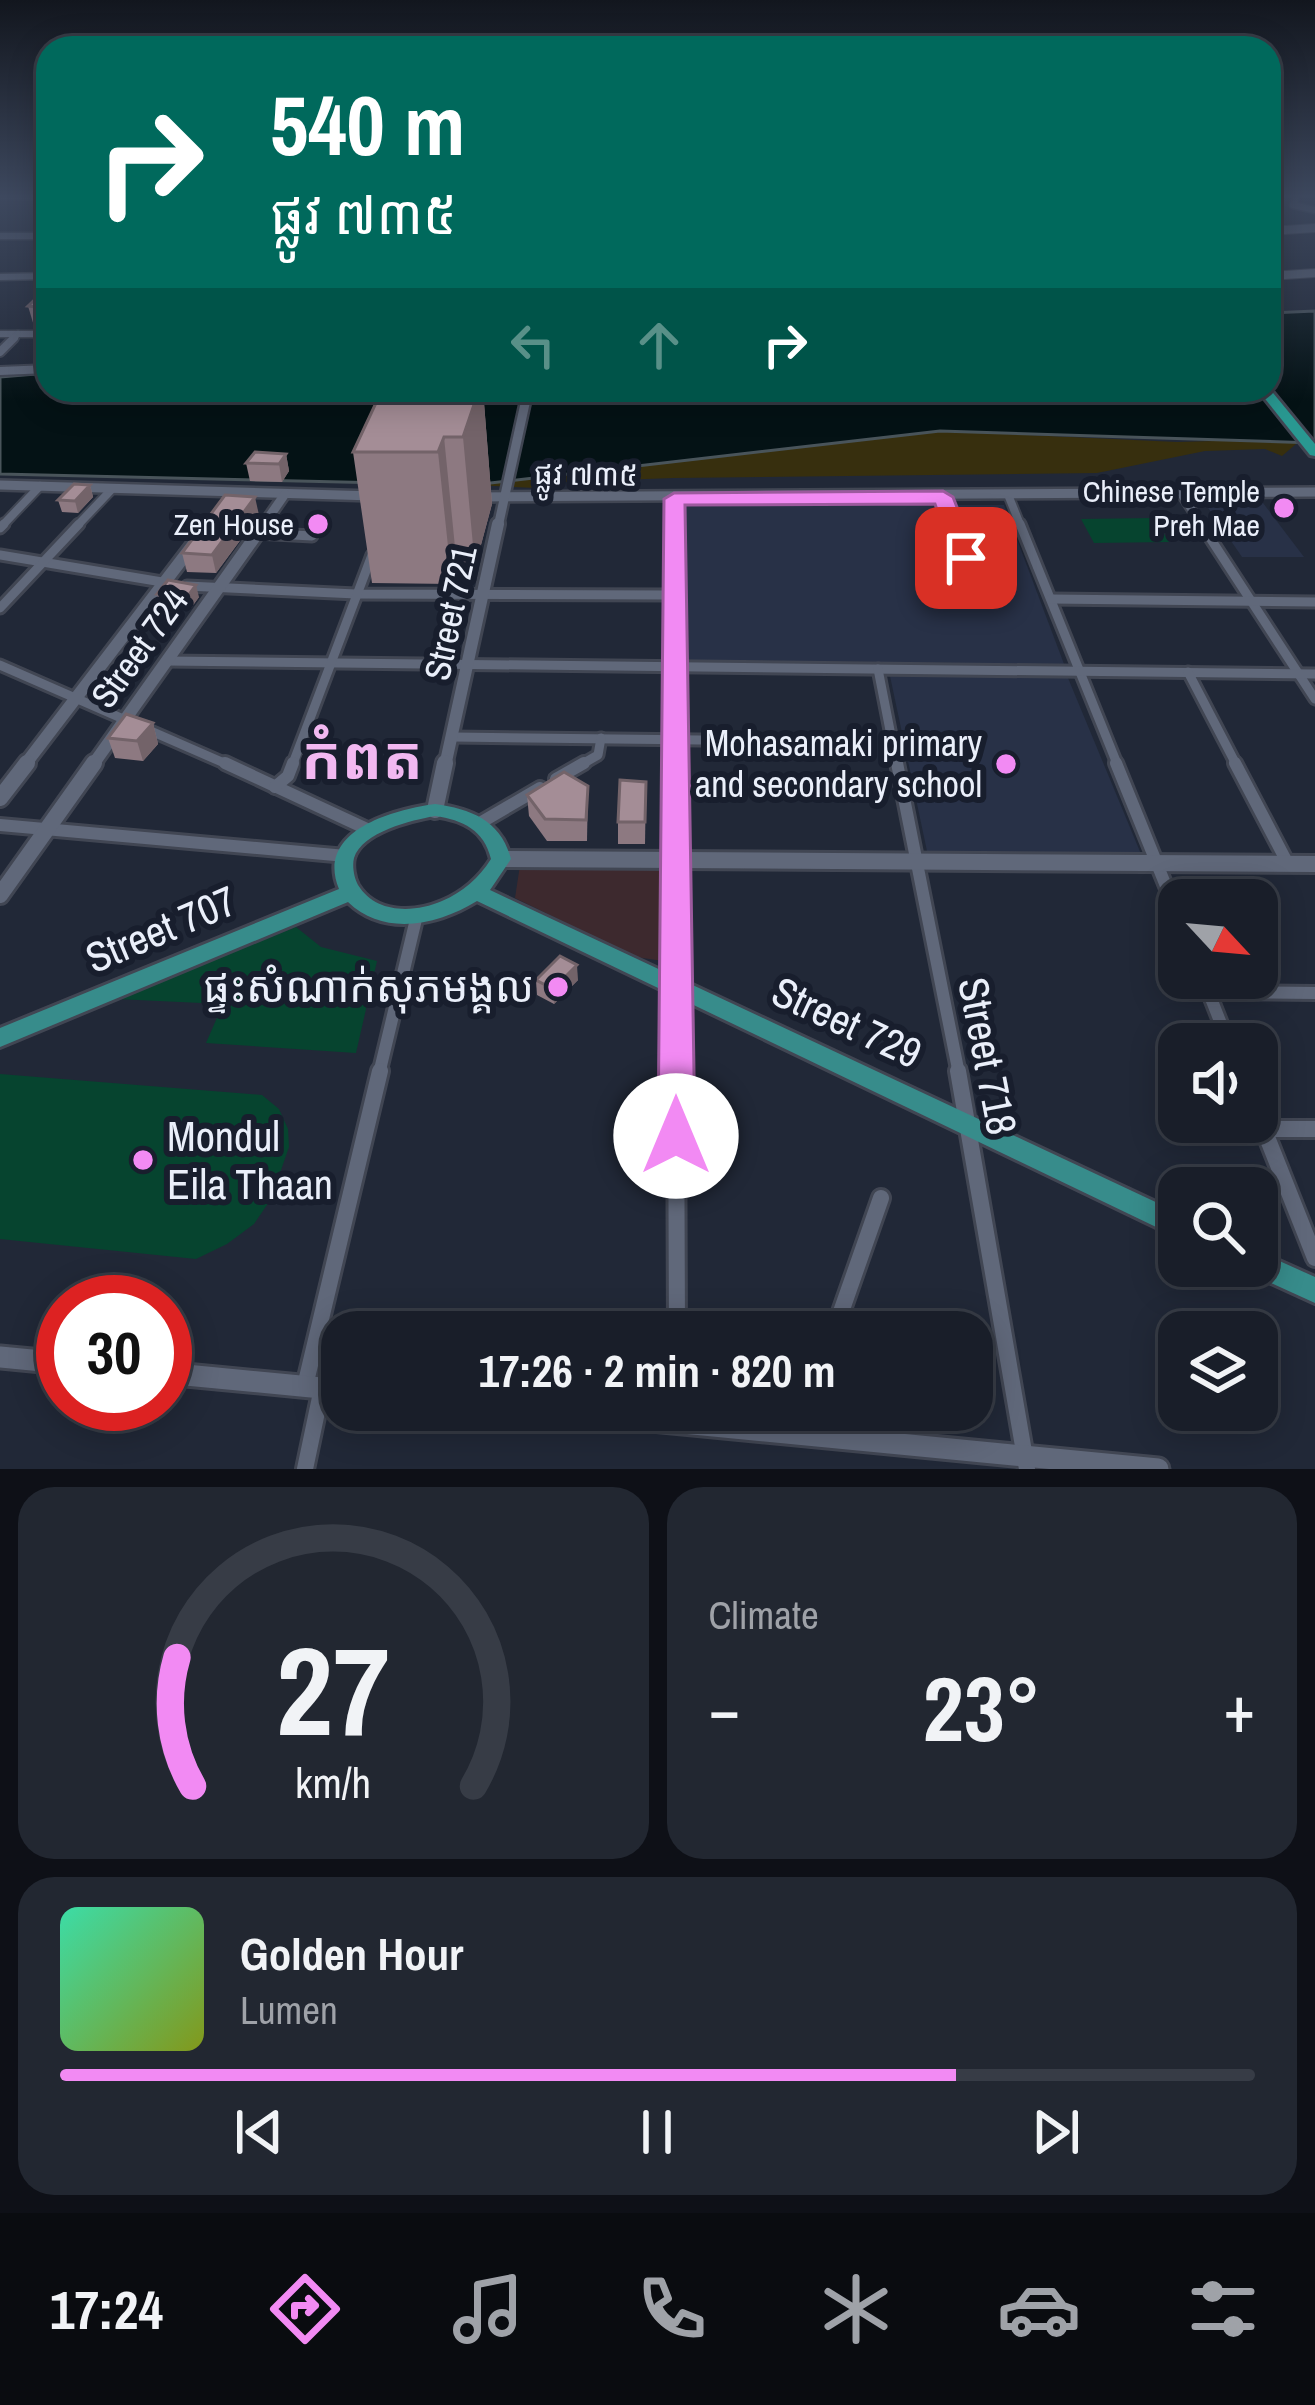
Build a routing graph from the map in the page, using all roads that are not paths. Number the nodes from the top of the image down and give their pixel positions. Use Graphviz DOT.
graph roads {
  1 [pos="1315,273"];
  2 [pos="1281,275"];
  3 [pos="36,276"];
  4 [pos="0,277"];
  5 [pos="0,334"];
  6 [pos="18,334"];
  7 [pos="36,334"];
  8 [pos="0,352"];
  9 [pos="36,370"];
  10 [pos="0,371"];
  11 [pos="526,402"];
  12 [pos="1274,402"];
  13 [pos="1315,452"];
  14 [pos="0,485"];
  15 [pos="40,486"];
  16 [pos="112,489"];
  17 [pos="1315,492"];
  18 [pos="232,493"];
  19 [pos="507,493"];
  20 [pos="285,494"];
  21 [pos="1182,495"];
  22 [pos="396,496"];
  23 [pos="457,497"];
  24 [pos="943,497"];
  25 [pos="1010,497"];
  26 [pos="674,499"];
  27 [pos="219,511"];
  28 [pos="0,528"];
  29 [pos="205,529"];
  30 [pos="256,533"];
  31 [pos="380,535"];
  32 [pos="312,536"];
  33 [pos="0,555"];
  34 [pos="45,562"];
  35 [pos="989,568"];
  36 [pos="164,583"];
  37 [pos="216,591"];
  38 [pos="356,594"];
  39 [pos="484,594"];
  40 [pos="673,595"];
  41 [pos="1051,599"];
  42 [pos="1251,601"];
  43 [pos="1315,602"];
  44 [pos="0,608"];
  45 [pos="166,661"];
  46 [pos="331,663"];
  47 [pos="0,665"];
  48 [pos="470,665"];
  49 [pos="673,666"];
  50 [pos="878,669"];
  51 [pos="1079,672"];
  52 [pos="1188,672"];
  53 [pos="1300,674"];
  54 [pos="1315,674"];
  55 [pos="24,676"];
  56 [pos="0,681"];
  57 [pos="77,697"];
  58 [pos="1315,698"];
  59 [pos="126,717"];
  60 [pos="454,737"];
  61 [pos="601,738"];
  62 [pos="672,740"];
  63 [pos="796,741"];
  64 [pos="275,787"];
  65 [pos="0,798"];
  66 [pos="435,810"];
  67 [pos="480,823"];
  68 [pos="0,825"];
  69 [pos="46,828"];
  70 [pos="369,830"];
  71 [pos="346,856"];
  72 [pos="674,858"];
  73 [pos="501,860"];
  74 [pos="914,860"];
  75 [pos="1157,863"];
  76 [pos="1288,864"];
  77 [pos="1315,864"];
  78 [pos="1163,879"];
  79 [pos="352,892"];
  80 [pos="479,893"];
  81 [pos="0,896"];
  82 [pos="417,915"];
  83 [pos="676,987"];
  84 [pos="1278,990"];
  85 [pos="1315,993"];
  86 [pos="0,1038"];
  87 [pos="969,1126"];
  88 [pos="1278,1129"];
  89 [pos="1315,1129"];
  90 [pos="1270,1143"];
  91 [pos="881,1198"];
  92 [pos="1158,1216"];
  93 [pos="1315,1258"];
  94 [pos="1278,1272"];
  95 [pos="1315,1290"];
  96 [pos="338,1311"];
  97 [pos="677,1311"];
  98 [pos="841,1311"];
  99 [pos="0,1357"];
  100 [pos="36,1360"];
  101 [pos="192,1376"];
  102 [pos="321,1388"];
  103 [pos="321,1397"];
  104 [pos="778,1431"];
  105 [pos="799,1431"];
  106 [pos="798,1434"];
  107 [pos="1027,1463"];
  108 [pos="305,1469"];
  109 [pos="1158,1469"];
  1 -- 2 [label="street"];
  3 -- 4 [label="street"];
  5 -- 6 [label="street"];
  6 -- 7 [label="street"];
  6 -- 8 [label="street"];
  9 -- 10 [label="street"];
  11 -- 19 [label="street, Street 721"];
  12 -- 13 [label="highway"];
  14 -- 15 [label="street"];
  15 -- 16 [label="street"];
  15 -- 28 [label="street"];
  16 -- 18 [label="street"];
  16 -- 34 [label="street"];
  17 -- 21 [label="street, ផ្លូវ ៧៣៥"];
  18 -- 20 [label="street"];
  18 -- 27 [label="street"];
  19 -- 23 [label="street, ផ្លូវ ៧៣៥"];
  19 -- 26 [label="street, ផ្លូវ ៧៣៥"];
  19 -- 39 [label="street, Street 721"];
  20 -- 22 [label="street"];
  20 -- 30 [label="street, Street 724"];
  21 -- 25 [label="street, ផ្លូវ ៧៣៥"];
  21 -- 42 [label="street"];
  24 -- 25 [label="street, ផ្លូវ ៧៣៥"];
  24 -- 26 [label="street, ផ្លូវ ៧៣៥"];
  24 -- 35 [label="street"];
  25 -- 41 [label="street"];
  26 -- 40 [label="street"];
  29 -- 36 [label="street"];
  30 -- 32 [label="street"];
  30 -- 37 [label="street, Street 724"];
  31 -- 38 [label="street"];
  33 -- 34 [label="street"];
  34 -- 36 [label="street"];
  34 -- 44 [label="street"];
  36 -- 37 [label="street"];
  36 -- 57 [label="street"];
  37 -- 38 [label="street"];
  37 -- 45 [label="street, Street 724"];
  38 -- 39 [label="street"];
  38 -- 46 [label="street"];
  39 -- 40 [label="street"];
  39 -- 48 [label="street, Street 721"];
  40 -- 49 [label="street"];
  41 -- 42 [label="street"];
  41 -- 51 [label="street"];
  42 -- 43 [label="street"];
  42 -- 53 [label="street"];
  45 -- 46 [label="street"];
  45 -- 59 [label="street, Street 724"];
  46 -- 48 [label="street"];
  46 -- 64 [label="street"];
  47 -- 55 [label="street"];
  48 -- 49 [label="street"];
  48 -- 60 [label="street, Street 721"];
  49 -- 50 [label="street"];
  49 -- 62 [label="street"];
  50 -- 51 [label="street"];
  50 -- 74 [label="street, Street 718"];
  51 -- 52 [label="street"];
  51 -- 75 [label="street"];
  52 -- 53 [label="street"];
  52 -- 76 [label="street"];
  53 -- 54 [label="street"];
  53 -- 58 [label="street"];
  55 -- 56 [label="street"];
  55 -- 57 [label="street"];
  57 -- 59 [label="street"];
  57 -- 65 [label="street"];
  59 -- 64 [label="street"];
  59 -- 69 [label="street, Street 724"];
  60 -- 61 [label="street"];
  60 -- 66 [label="street, Street 721"];
  61 -- 62 [label="street"];
  61 -- 67 [label="street"];
  62 -- 63 [label="street"];
  62 -- 72 [label="street"];
  64 -- 70 [label="street"];
  66 -- 67 [label="main road"];
  66 -- 70 [label="main road"];
  67 -- 73 [label="main road"];
  68 -- 69 [label="street"];
  69 -- 71 [label="street"];
  69 -- 81 [label="street, Street 724"];
  70 -- 71 [label="main road"];
  71 -- 79 [label="main road"];
  72 -- 73 [label="street"];
  72 -- 74 [label="street"];
  72 -- 83 [label="street"];
  73 -- 80 [label="main road"];
  74 -- 75 [label="street"];
  74 -- 87 [label="street, Street 718"];
  75 -- 76 [label="street"];
  75 -- 78 [label="street"];
  76 -- 77 [label="street"];
  79 -- 82 [label="main road"];
  79 -- 86 [label="main road, Street 707"];
  80 -- 82 [label="main road"];
  80 -- 83 [label="main road, Street 729"];
  82 -- 96 [label="street"];
  83 -- 87 [label="main road, Street 729"];
  83 -- 97 [label="street"];
  84 -- 85 [label="street"];
  87 -- 92 [label="main road, Street 729"];
  87 -- 107 [label="street, Street 718"];
  88 -- 89 [label="street"];
  90 -- 93 [label="street"];
  91 -- 98 [label="street"];
  94 -- 95 [label="main road"];
  99 -- 100 [label="street"];
  101 -- 102 [label="street"];
  103 -- 108 [label="street"];
  104 -- 106 [label="street"];
  105 -- 106 [label="street"];
  106 -- 107 [label="street"];
  107 -- 109 [label="street"];
}
